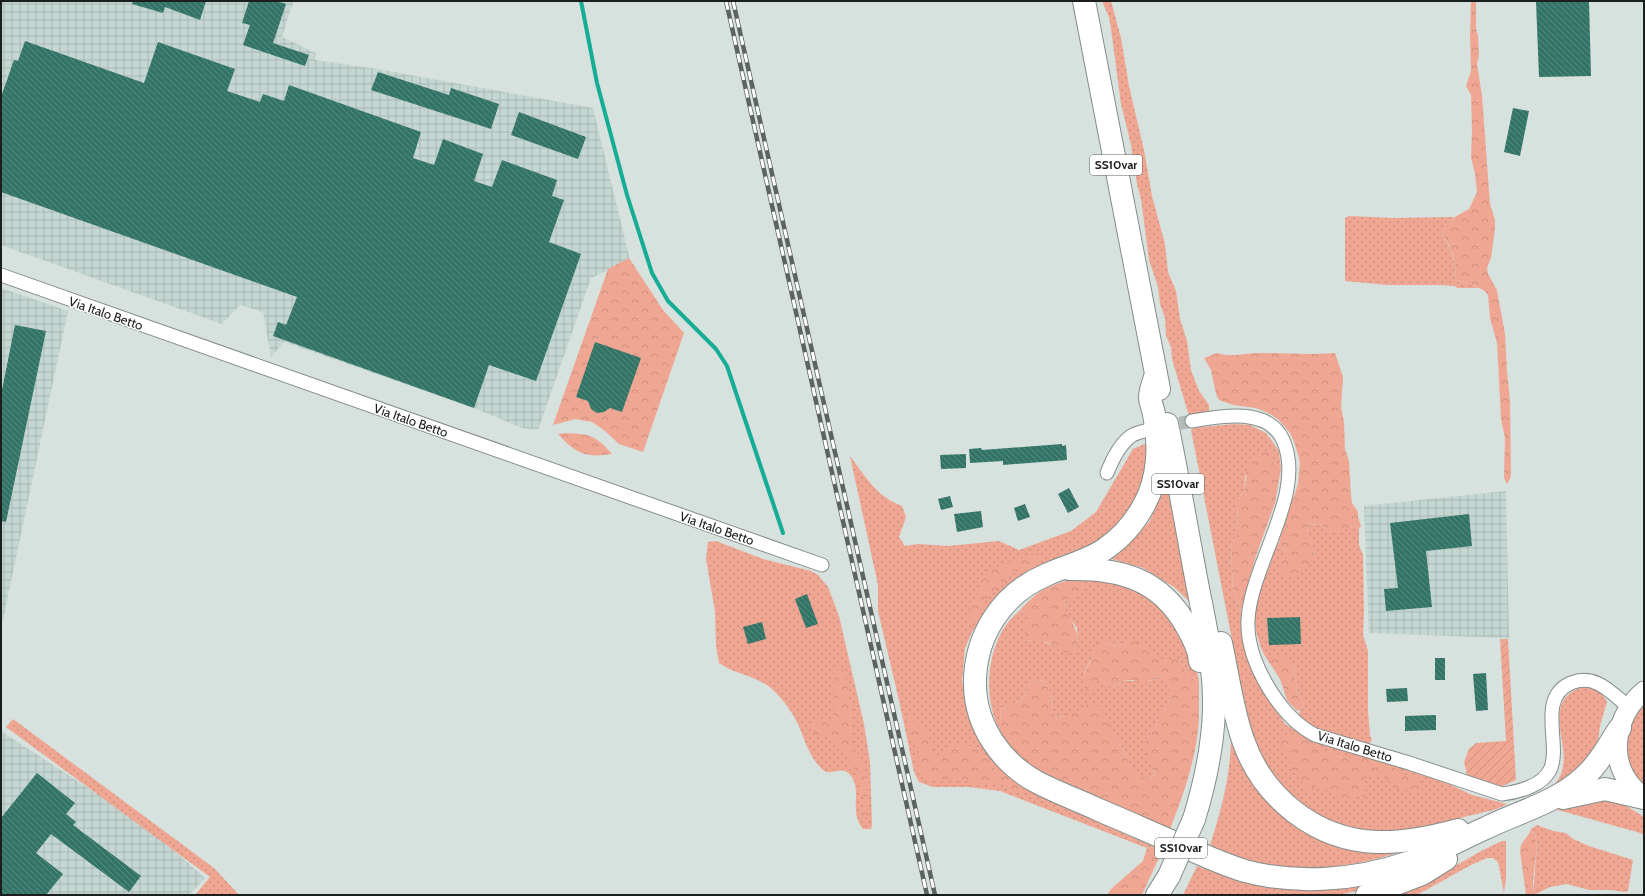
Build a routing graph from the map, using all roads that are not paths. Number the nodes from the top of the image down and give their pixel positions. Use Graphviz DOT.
graph roads {
  1 [pos="1084,1"];
  2 [pos="1,276"];
  3 [pos="1156,374"];
  4 [pos="1192,421"];
  5 [pos="1152,429"];
  6 [pos="1106,473"];
  7 [pos="822,565"];
  8 [pos="1061,569"];
  9 [pos="1199,595"];
  10 [pos="1644,691"];
  11 [pos="1629,707"];
  12 [pos="1620,728"];
  13 [pos="1209,759"];
  14 [pos="1644,798"];
  15 [pos="1541,805"];
  16 [pos="1500,821"];
  17 [pos="1157,895"];
  18 [pos="1367,895"];
  1 -- 3 [label="highway, SS10var"];
  2 -- 7 [label="street, Via Italo Betto"];
  3 -- 8 [label="highway"];
  3 -- 9 [label="highway, SS10var"];
  4 -- 11 [label="street, Via Italo Betto"];
  5 -- 6 [label="street"];
  8 -- 13 [label="highway"];
  8 -- 16 [label="highway"];
  9 -- 13 [label="highway, SS10var"];
  9 -- 16 [label="highway"];
  10 -- 11 [label="main road"];
  11 -- 12 [label="main road"];
  12 -- 14 [label="main road"];
  12 -- 15 [label="highway"];
  13 -- 17 [label="highway, SS10var, bridge"];
  14 -- 15 [label="highway"];
  15 -- 16 [label="highway"];
  15 -- 18 [label="highway"];
}
